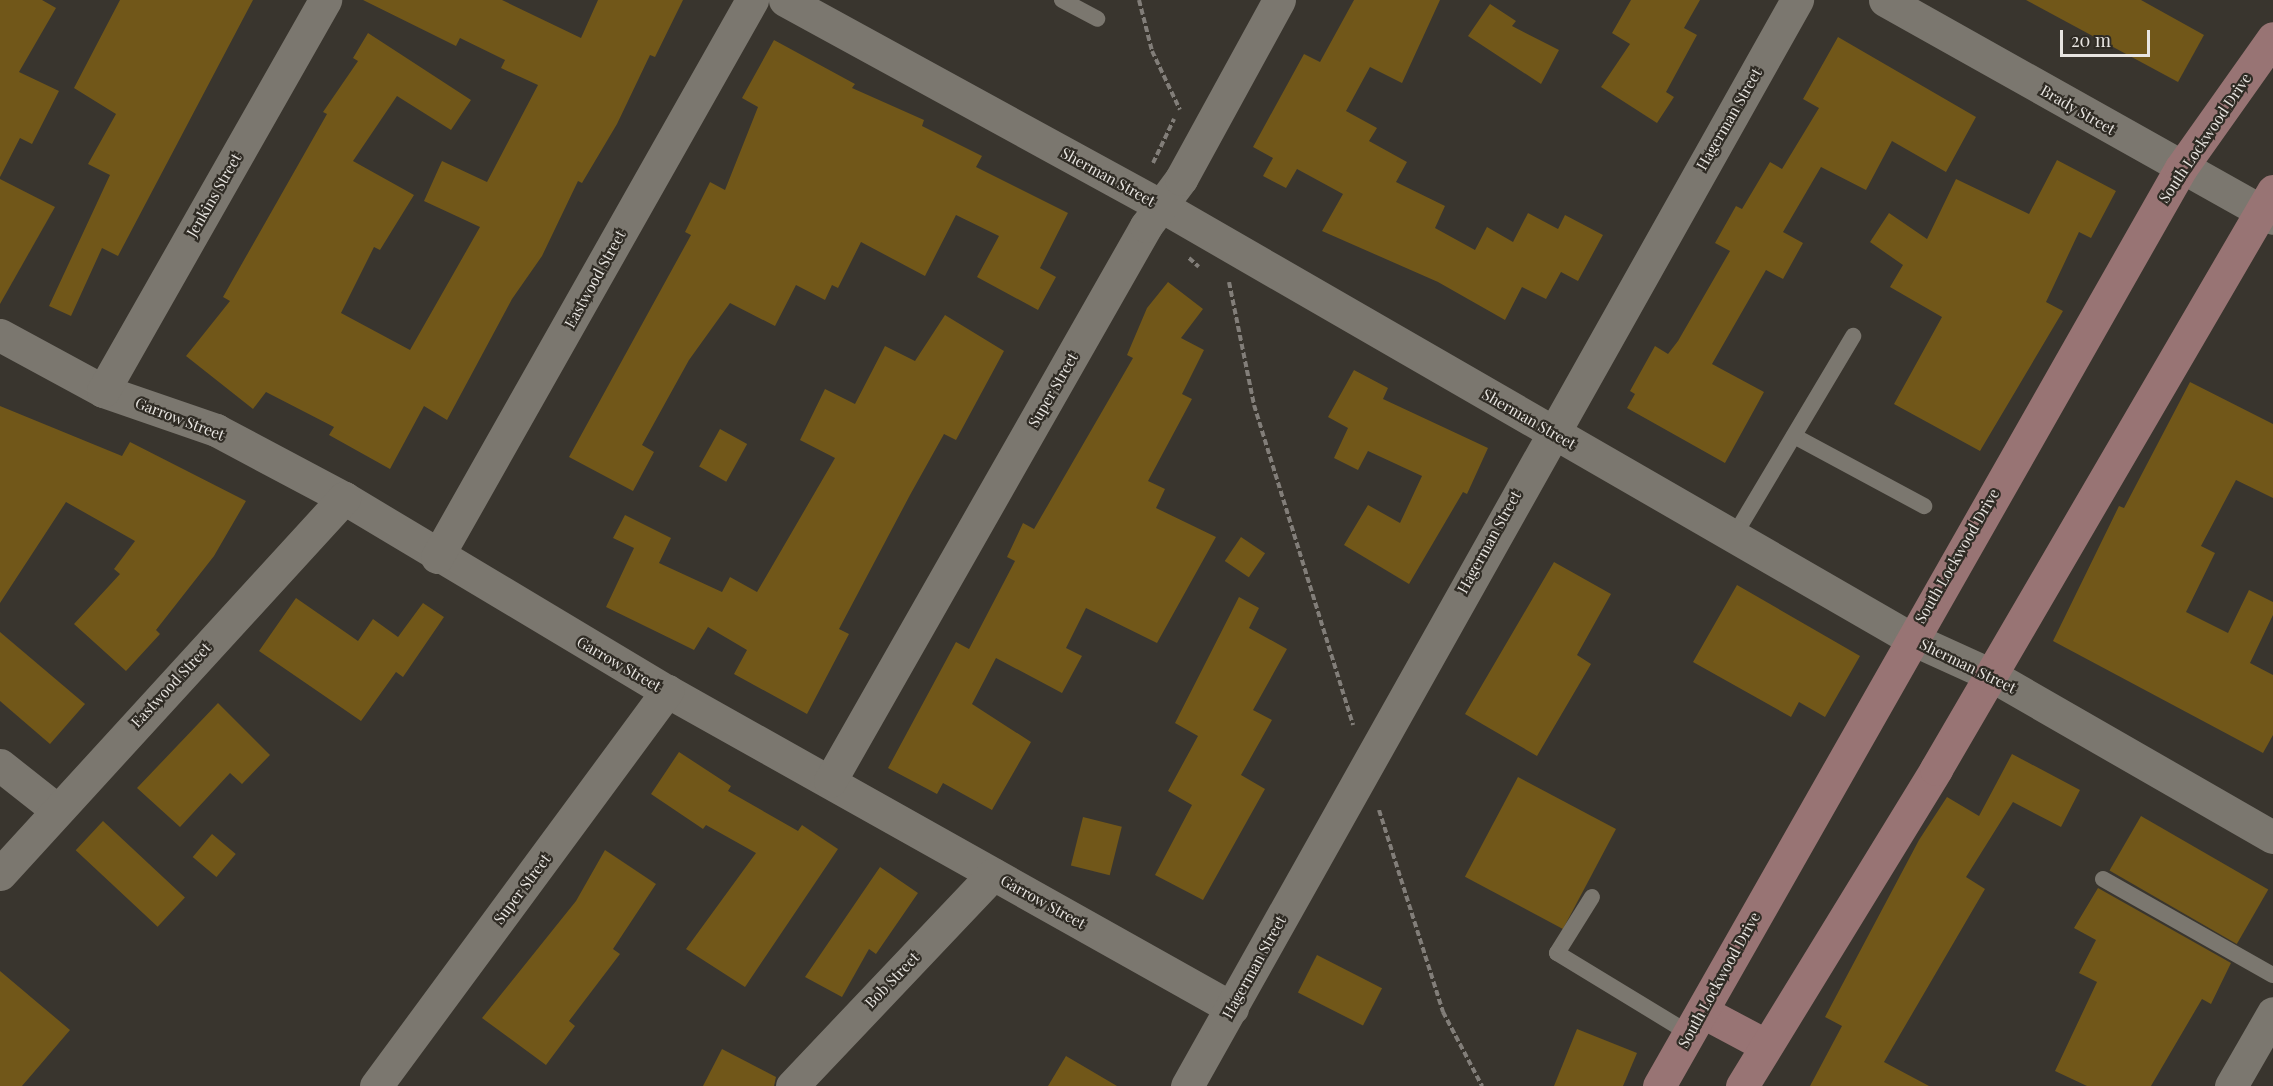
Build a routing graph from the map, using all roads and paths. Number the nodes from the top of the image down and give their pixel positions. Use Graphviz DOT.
graph roads {
  1 [pos="325,0"];
  2 [pos="752,0"];
  3 [pos="785,0"];
  4 [pos="1062,0"];
  5 [pos="1139,0"];
  6 [pos="1279,0"];
  7 [pos="1797,0"];
  8 [pos="1885,0"];
  9 [pos="1097,19"];
  10 [pos="2273,38"];
  11 [pos="1150,161"];
  12 [pos="2181,168"];
  13 [pos="2269,206"];
  14 [pos="1163,207"];
  15 [pos="1191,254"];
  16 [pos="1208,271"];
  17 [pos="1218,276"];
  18 [pos="0,335"];
  19 [pos="1853,336"];
  20 [pos="103,391"];
  21 [pos="1551,432"];
  22 [pos="1794,436"];
  23 [pos="344,498"];
  24 [pos="1924,506"];
  25 [pos="1734,536"];
  26 [pos="437,557"];
  27 [pos="1910,638"];
  28 [pos="1989,674"];
  29 [pos="667,692"];
  30 [pos="1356,733"];
  31 [pos="0,765"];
  32 [pos="830,781"];
  33 [pos="1376,800"];
  34 [pos="57,810"];
  35 [pos="2273,837"];
  36 [pos="0,874"];
  37 [pos="993,874"];
  38 [pos="2103,879"];
  39 [pos="1592,897"];
  40 [pos="2273,975"];
  41 [pos="1232,1008"];
  42 [pos="2273,1013"];
  43 [pos="1697,1023"];
  44 [pos="1765,1045"];
  45 [pos="376,1086"];
  46 [pos="792,1086"];
  47 [pos="1186,1086"];
  48 [pos="1482,1086"];
  49 [pos="1659,1086"];
  50 [pos="1742,1086"];
  51 [pos="2231,1086"];
  1 -- 20 [label="street, Jenkins Street"];
  2 -- 26 [label="street, Eastwood Street"];
  3 -- 14 [label="street, Sherman Street"];
  4 -- 9 [label="lane"];
  5 -- 11 [label="path"];
  6 -- 14 [label="street, Super Street"];
  7 -- 21 [label="street, Hagerman Street"];
  8 -- 12 [label="street, Brady Street"];
  10 -- 12 [label="main road, South Lockwood Drive"];
  12 -- 13 [label="street, Brady Street"];
  12 -- 27 [label="main road, South Lockwood Drive"];
  13 -- 28 [label="main road"];
  14 -- 21 [label="street, Sherman Street"];
  14 -- 32 [label="street, Super Street"];
  15 -- 16 [label="path"];
  17 -- 30 [label="path"];
  18 -- 20 [label="street, Garrow Street"];
  19 -- 22 [label="lane"];
  20 -- 23 [label="street, Garrow Street"];
  21 -- 25 [label="street, Sherman Street"];
  21 -- 41 [label="street, Hagerman Street"];
  22 -- 24 [label="lane"];
  22 -- 25 [label="lane"];
  23 -- 26 [label="street, Garrow Street"];
  23 -- 34 [label="street, Eastwood Street"];
  25 -- 27 [label="street, Sherman Street"];
  26 -- 29 [label="street, Garrow Street"];
  27 -- 28 [label="street, Sherman Street"];
  27 -- 43 [label="main road, South Lockwood Drive"];
  28 -- 35 [label="street, Sherman Street"];
  28 -- 44 [label="main road"];
  29 -- 32 [label="street, Garrow Street"];
  29 -- 45 [label="street, Super Street"];
  31 -- 34 [label="street"];
  32 -- 37 [label="street, Garrow Street"];
  33 -- 48 [label="path"];
  34 -- 36 [label="street, Eastwood Street"];
  37 -- 41 [label="street, Garrow Street"];
  37 -- 46 [label="street, Bob Street"];
  38 -- 40 [label="lane"];
  39 -- 43 [label="lane"];
  41 -- 47 [label="street, Hagerman Street"];
  42 -- 51 [label="street"];
  43 -- 44 [label="main road"];
  43 -- 49 [label="main road, South Lockwood Drive"];
  44 -- 50 [label="main road"];
}
